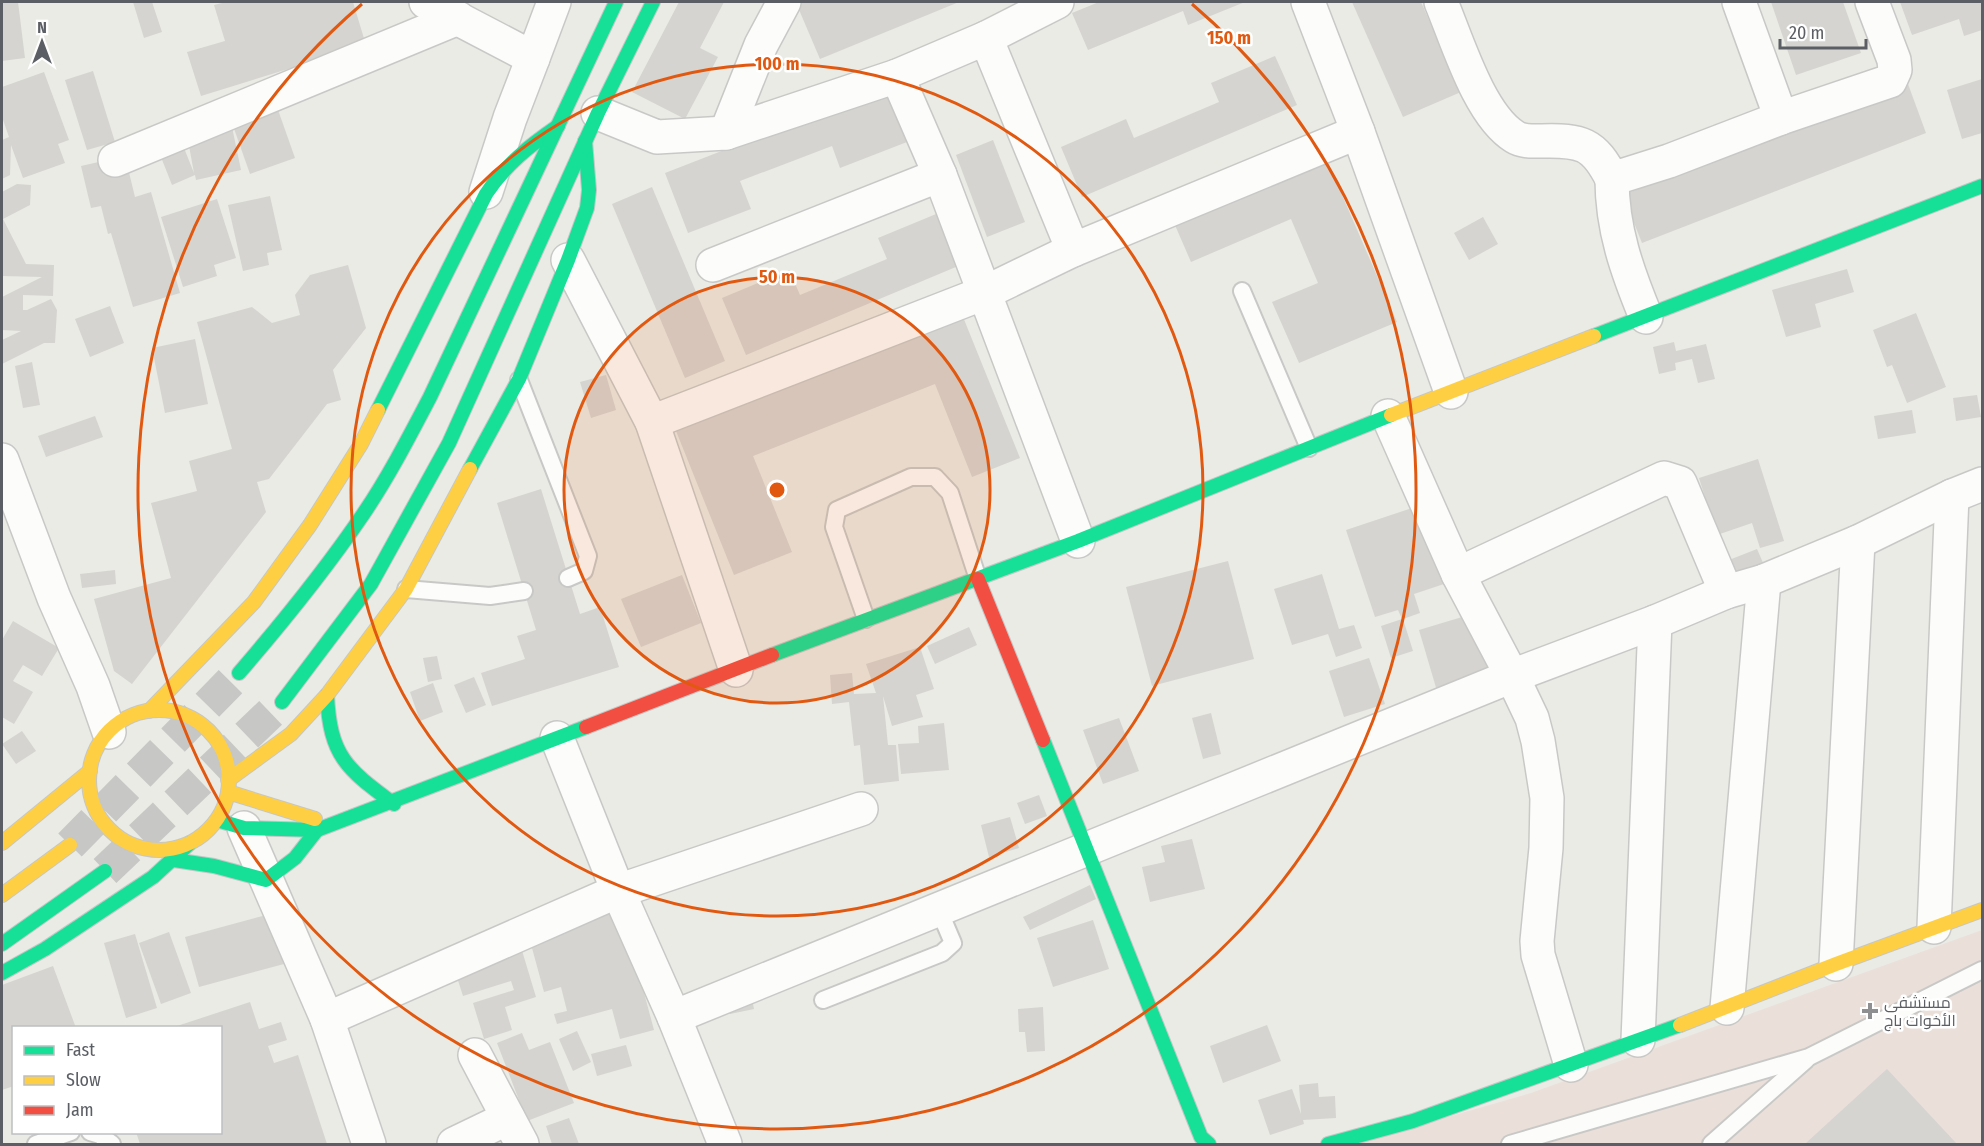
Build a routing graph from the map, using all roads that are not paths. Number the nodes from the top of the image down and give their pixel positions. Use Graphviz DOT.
graph roads {
  1 [pos="426,2"];
  2 [pos="554,2"];
  3 [pos="616,2"];
  4 [pos="653,2"];
  5 [pos="783,2"];
  6 [pos="1308,2"];
  7 [pos="1441,2"];
  8 [pos="1739,2"];
  9 [pos="1872,2"];
  10 [pos="1050,3"];
  11 [pos="458,18"];
  12 [pos="986,38"];
  13 [pos="533,58"];
  14 [pos="897,76"];
  15 [pos="1781,118"];
  16 [pos="558,126"];
  17 [pos="591,127"];
  18 [pos="1358,132"];
  19 [pos="726,133"];
  20 [pos="114,160"];
  21 [pos="940,175"];
  22 [pos="1612,179"];
  23 [pos="1983,186"];
  24 [pos="486,194"];
  25 [pos="1073,250"];
  26 [pos="568,260"];
  27 [pos="713,265"];
  28 [pos="1242,291"];
  29 [pos="984,293"];
  30 [pos="1646,316"];
  31 [pos="519,380"];
  32 [pos="1451,392"];
  33 [pos="1388,416"];
  34 [pos="652,423"];
  35 [pos="1309,448"];
  36 [pos="2,460"];
  37 [pos="1983,484"];
  38 [pos="1952,496"];
  39 [pos="1078,541"];
  40 [pos="1858,542"];
  41 [pos="1458,574"];
  42 [pos="568,578"];
  43 [pos="978,579"];
  44 [pos="1764,581"];
  45 [pos="405,589"];
  46 [pos="524,591"];
  47 [pos="1726,592"];
  48 [pos="866,619"];
  49 [pos="1655,622"];
  50 [pos="736,670"];
  51 [pos="239,673"];
  52 [pos="1512,676"];
  53 [pos="327,695"];
  54 [pos="282,702"];
  55 [pos="149,711"];
  56 [pos="109,732"];
  57 [pos="557,738"];
  58 [pos="90,771"];
  59 [pos="228,786"];
  60 [pos="394,804"];
  61 [pos="861,809"];
  62 [pos="230,824"];
  63 [pos="333,825"];
  64 [pos="317,830"];
  65 [pos="2,843"];
  66 [pos="190,843"];
  67 [pos="70,845"];
  68 [pos="1088,850"];
  69 [pos="174,860"];
  70 [pos="105,871"];
  71 [pos="266,880"];
  72 [pos="618,891"];
  73 [pos="2,895"];
  74 [pos="939,910"];
  75 [pos="1983,910"];
  76 [pos="1934,927"];
  77 [pos="2,944"];
  78 [pos="1836,964"];
  79 [pos="2,973"];
  80 [pos="1981,974"];
  81 [pos="824,1000"];
  82 [pos="1727,1008"];
  83 [pos="674,1017"];
  84 [pos="327,1019"];
  85 [pos="1638,1040"];
  86 [pos="475,1055"];
  87 [pos="1809,1058"];
  88 [pos="1571,1065"];
  89 [pos="515,1131"];
  90 [pos="65,1134"];
  91 [pos="97,1134"];
  92 [pos="1197,1142"];
  93 [pos="36,1144"];
  94 [pos="112,1144"];
  95 [pos="369,1144"];
  96 [pos="454,1144"];
  97 [pos="725,1144"];
  98 [pos="1328,1144"];
  99 [pos="1510,1144"];
  100 [pos="1711,1144"];
  1 -- 11 [label="street"];
  2 -- 13 [label="street"];
  3 -- 16 [label="main road"];
  4 -- 17 [label="main road"];
  5 -- 19 [label="street"];
  6 -- 18 [label="street"];
  7 -- 22 [label="street"];
  8 -- 15 [label="street"];
  9 -- 15 [label="street"];
  10 -- 12 [label="street"];
  11 -- 13 [label="street"];
  11 -- 20 [label="street"];
  12 -- 14 [label="street"];
  12 -- 25 [label="street"];
  13 -- 24 [label="street"];
  14 -- 19 [label="street"];
  14 -- 21 [label="street"];
  15 -- 22 [label="street"];
  16 -- 24 [label="main road"];
  16 -- 51 [label="main road"];
  17 -- 19 [label="street"];
  17 -- 26 [label="main road"];
  17 -- 54 [label="main road"];
  18 -- 25 [label="street"];
  18 -- 32 [label="street"];
  21 -- 27 [label="street"];
  21 -- 29 [label="street"];
  22 -- 30 [label="street"];
  23 -- 30 [label="main road"];
  24 -- 55 [label="main road"];
  25 -- 29 [label="street"];
  26 -- 31 [label="main road"];
  26 -- 34 [label="street"];
  28 -- 35 [label="lane"];
  29 -- 34 [label="street"];
  29 -- 39 [label="street"];
  30 -- 32 [label="main road"];
  31 -- 42 [label="lane"];
  31 -- 45 [label="main road"];
  32 -- 33 [label="main road"];
  33 -- 35 [label="main road"];
  33 -- 41 [label="street"];
  34 -- 50 [label="street"];
  35 -- 39 [label="main road"];
  36 -- 56 [label="street"];
  37 -- 38 [label="street"];
  38 -- 40 [label="street"];
  38 -- 76 [label="street"];
  39 -- 43 [label="main road"];
  40 -- 44 [label="street"];
  40 -- 78 [label="street"];
  41 -- 47 [label="street"];
  41 -- 52 [label="street"];
  43 -- 48 [label="main road"];
  43 -- 48 [label="lane"];
  43 -- 68 [label="main road"];
  44 -- 47 [label="street"];
  44 -- 82 [label="street"];
  45 -- 46 [label="lane"];
  45 -- 53 [label="main road"];
  47 -- 49 [label="street"];
  48 -- 50 [label="main road"];
  49 -- 52 [label="street"];
  49 -- 85 [label="street"];
  50 -- 57 [label="main road"];
  52 -- 68 [label="street"];
  52 -- 88 [label="street"];
  53 -- 59 [label="main road"];
  53 -- 60 [label="main road"];
  55 -- 56 [label="main road"];
  55 -- 59 [label="main road"];
  56 -- 58 [label="main road"];
  57 -- 60 [label="main road"];
  57 -- 72 [label="street"];
  58 -- 65 [label="main road"];
  58 -- 66 [label="main road"];
  59 -- 62 [label="main road"];
  59 -- 63 [label="main road"];
  60 -- 63 [label="main road"];
  61 -- 72 [label="street"];
  62 -- 64 [label="main road"];
  62 -- 66 [label="main road"];
  62 -- 71 [label="street"];
  63 -- 64 [label="main road"];
  64 -- 71 [label="main road"];
  66 -- 69 [label="main road"];
  67 -- 73 [label="main road"];
  68 -- 74 [label="street"];
  68 -- 92 [label="main road"];
  69 -- 71 [label="main road"];
  69 -- 79 [label="main road"];
  70 -- 77 [label="main road"];
  71 -- 84 [label="street"];
  72 -- 83 [label="street"];
  72 -- 84 [label="street"];
  74 -- 81 [label="lane"];
  74 -- 83 [label="street"];
  75 -- 76 [label="main road"];
  76 -- 78 [label="main road"];
  78 -- 82 [label="main road"];
  80 -- 87 [label="lane"];
  82 -- 85 [label="main road"];
  83 -- 97 [label="street"];
  84 -- 95 [label="street"];
  85 -- 88 [label="main road"];
  86 -- 89 [label="street"];
  87 -- 99 [label="lane"];
  87 -- 100 [label="lane"];
  88 -- 98 [label="main road"];
  89 -- 96 [label="street"];
  90 -- 93 [label="lane"];
  91 -- 94 [label="lane"];
}
